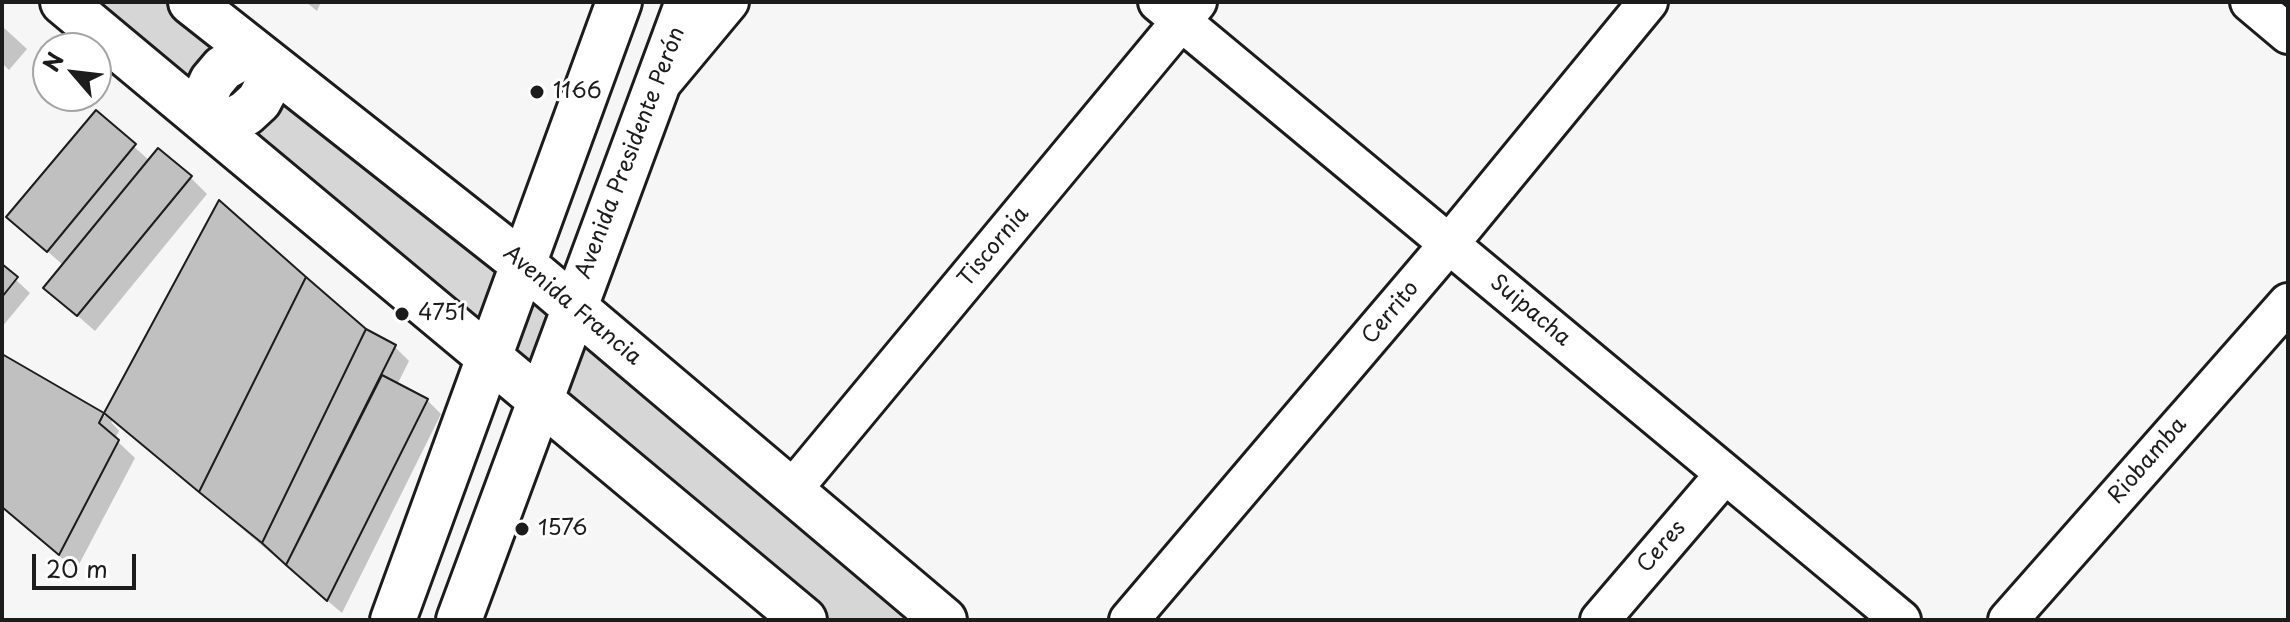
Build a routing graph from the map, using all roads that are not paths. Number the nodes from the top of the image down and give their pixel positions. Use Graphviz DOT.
graph roads {
  1 [pos="63,2"];
  2 [pos="191,2"];
  3 [pos="619,2"];
  4 [pos="688,2"];
  5 [pos="729,2"];
  6 [pos="1648,2"];
  7 [pos="2250,2"];
  8 [pos="1179,8"];
  9 [pos="2288,34"];
  10 [pos="263,60"];
  11 [pos="654,93"];
  12 [pos="206,120"];
  13 [pos="1449,244"];
  14 [pos="523,264"];
  15 [pos="2288,303"];
  16 [pos="573,307"];
  17 [pos="490,355"];
  18 [pos="540,399"];
  19 [pos="1725,474"];
  20 [pos="791,491"];
  21 [pos="393,620"];
  22 [pos="459,620"];
  23 [pos="804,620"];
  24 [pos="944,620"];
  25 [pos="1129,620"];
  26 [pos="1600,620"];
  27 [pos="1901,620"];
  28 [pos="2008,620"];
  1 -- 12 [label="main road"];
  2 -- 10 [label="main road, Avenida Francia"];
  3 -- 14 [label="main road"];
  4 -- 11 [label="main road, Avenida Presidente Perón"];
  5 -- 11 [label="street"];
  6 -- 13 [label="street, Cerrito"];
  7 -- 9 [label="street"];
  8 -- 13 [label="street, Suipacha"];
  8 -- 20 [label="street, Tiscornia"];
  10 -- 12 [label="main road"];
  10 -- 14 [label="main road, Avenida Francia"];
  11 -- 16 [label="main road, Avenida Presidente Perón"];
  12 -- 17 [label="main road"];
  13 -- 19 [label="street, Suipacha"];
  13 -- 25 [label="street, Cerrito"];
  14 -- 16 [label="main road, Avenida Francia"];
  14 -- 17 [label="main road"];
  15 -- 28 [label="street, Riobamba"];
  16 -- 18 [label="main road, Avenida Presidente Perón"];
  16 -- 20 [label="main road, Avenida Francia"];
  17 -- 18 [label="main road"];
  17 -- 21 [label="main road"];
  18 -- 22 [label="main road, Avenida Presidente Perón"];
  18 -- 23 [label="main road"];
  19 -- 26 [label="street, Ceres"];
  19 -- 27 [label="street, Suipacha"];
  20 -- 24 [label="main road, Avenida Francia"];
}
